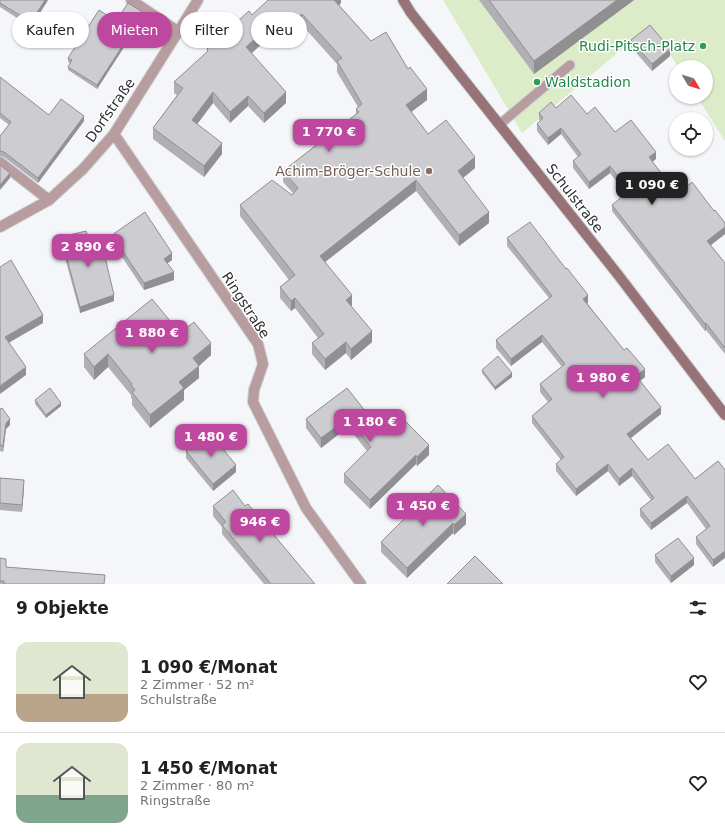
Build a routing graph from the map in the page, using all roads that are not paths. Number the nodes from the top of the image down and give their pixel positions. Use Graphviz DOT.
graph roads {
  1 [pos="131,0"];
  2 [pos="198,0"];
  3 [pos="403,0"];
  4 [pos="179,32"];
  5 [pos="570,65"];
  6 [pos="499,125"];
  7 [pos="114,134"];
  8 [pos="0,162"];
  9 [pos="49,200"];
  10 [pos="0,227"];
  11 [pos="725,415"];
  12 [pos="361,584"];
  1 -- 4 [label="street"];
  2 -- 4 [label="street, Dorfstraße"];
  3 -- 6 [label="main road, Schulstraße"];
  4 -- 7 [label="street, Dorfstraße"];
  5 -- 6 [label="lane"];
  6 -- 11 [label="main road, Schulstraße"];
  7 -- 9 [label="street, Dorfstraße"];
  7 -- 12 [label="street, Ringstraße"];
  8 -- 9 [label="street"];
  9 -- 10 [label="street, Dorfstraße"];
}
